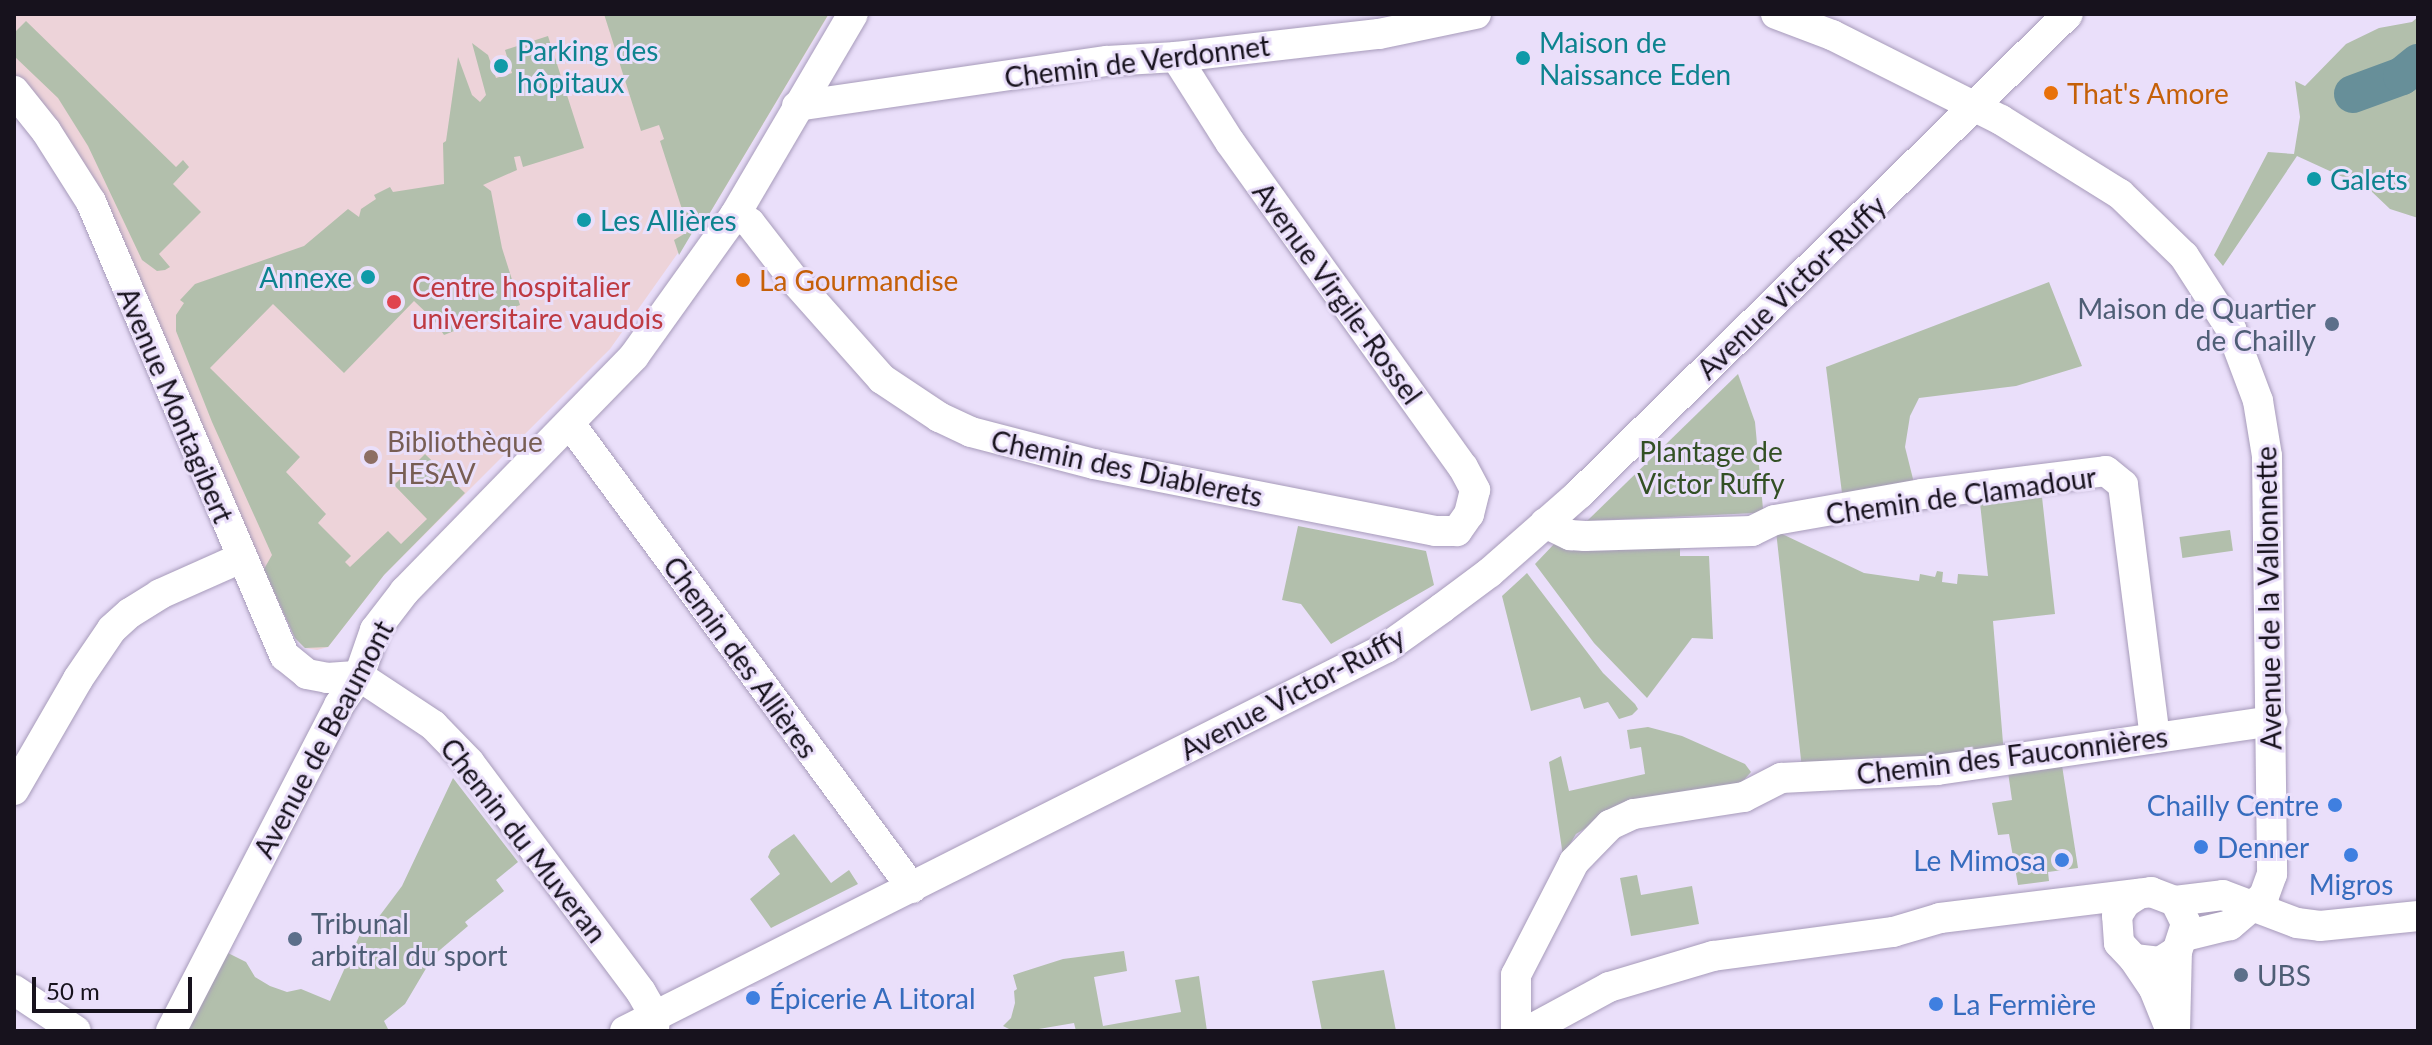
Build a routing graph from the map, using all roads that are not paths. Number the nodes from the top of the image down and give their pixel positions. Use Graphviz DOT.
graph roads {
  1 [pos="1476,14"];
  2 [pos="1776,14"];
  3 [pos="2068,14"];
  4 [pos="847,17"];
  5 [pos="1176,57"];
  6 [pos="14,91"];
  7 [pos="797,106"];
  8 [pos="1973,107"];
  9 [pos="735,215"];
  10 [pos="571,425"];
  11 [pos="1545,523"];
  12 [pos="1457,531"];
  13 [pos="241,558"];
  14 [pos="1489,573"];
  15 [pos="359,676"];
  16 [pos="2272,721"];
  17 [pos="2155,738"];
  18 [pos="14,790"];
  19 [pos="912,888"];
  20 [pos="2139,894"];
  21 [pos="2175,901"];
  22 [pos="2256,906"];
  23 [pos="2418,916"];
  24 [pos="2115,928"];
  25 [pos="1893,932"];
  26 [pos="2181,944"];
  27 [pos="2134,959"];
  28 [pos="14,990"];
  29 [pos="654,1024"];
  30 [pos="57,1026"];
  31 [pos="171,1031"];
  32 [pos="625,1031"];
  33 [pos="1516,1031"];
  34 [pos="1528,1031"];
  35 [pos="2173,1031"];
  1 -- 5 [label="street, Chemin de Verdonnet"];
  2 -- 8 [label="street, Avenue de la Vallonnette"];
  3 -- 8 [label="street, Avenue Victor-Ruffy"];
  4 -- 7 [label="street, Avenue de Beaumont"];
  5 -- 7 [label="street, Chemin de Verdonnet"];
  5 -- 12 [label="street, Avenue Virgile-Rossel"];
  6 -- 13 [label="street, Avenue Montagibert"];
  7 -- 9 [label="street, Avenue de Beaumont"];
  8 -- 11 [label="street, Avenue Victor-Ruffy"];
  8 -- 16 [label="street, Avenue de la Vallonnette"];
  9 -- 10 [label="street, Avenue de Beaumont"];
  9 -- 12 [label="street, Chemin des Diablerets"];
  10 -- 15 [label="street, Avenue de Beaumont"];
  10 -- 19 [label="street, Chemin des Allières"];
  11 -- 14 [label="street, Avenue Victor-Ruffy"];
  11 -- 17 [label="street, Chemin de Clamadour"];
  12 -- 14 [label="street"];
  13 -- 15 [label="street, Avenue Montagibert"];
  13 -- 18 [label="street"];
  14 -- 19 [label="street, Avenue Victor-Ruffy"];
  15 -- 29 [label="street, Chemin du Muveran"];
  15 -- 31 [label="street, Avenue de Beaumont"];
  16 -- 17 [label="street, Chemin des Fauconnières"];
  16 -- 22 [label="street, Avenue de la Vallonnette"];
  17 -- 33 [label="street, Chemin des Fauconnières"];
  19 -- 29 [label="street, Avenue Victor-Ruffy"];
  20 -- 21 [label="street"];
  20 -- 24 [label="street"];
  20 -- 25 [label="street"];
  21 -- 22 [label="street"];
  21 -- 26 [label="street"];
  22 -- 23 [label="street"];
  22 -- 26 [label="street"];
  24 -- 25 [label="street"];
  24 -- 27 [label="street"];
  25 -- 34 [label="street"];
  26 -- 27 [label="street"];
  26 -- 35 [label="street"];
  27 -- 35 [label="street"];
  28 -- 30 [label="street"];
  29 -- 32 [label="street, Avenue Victor-Ruffy"];
}
